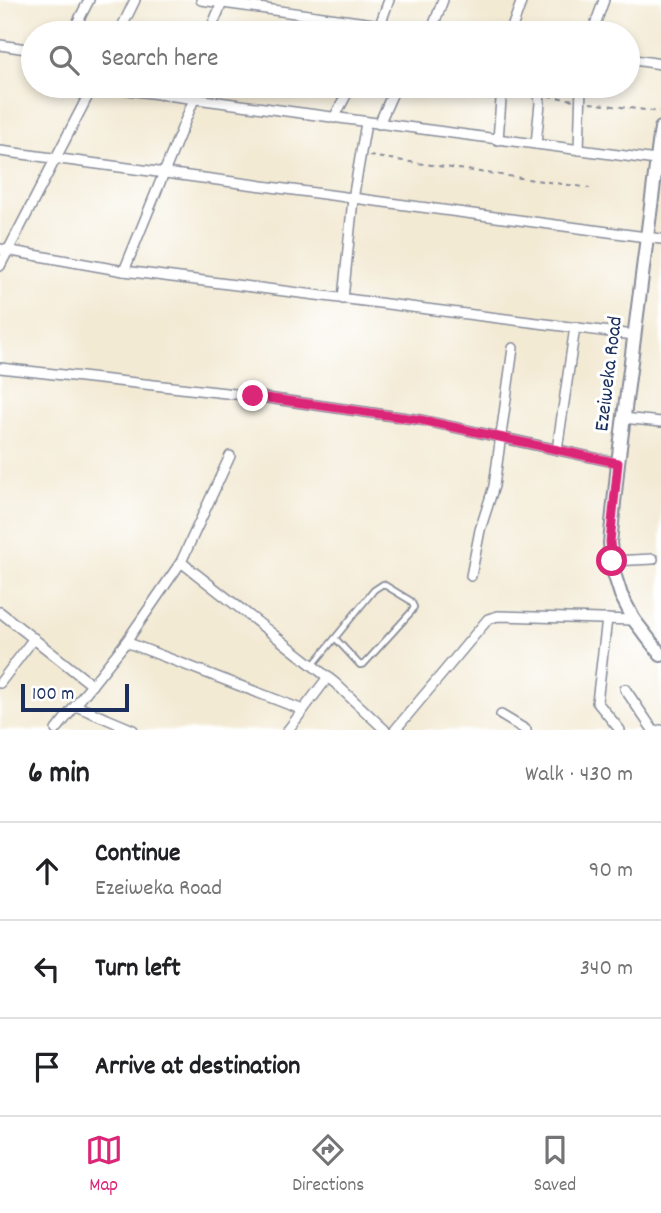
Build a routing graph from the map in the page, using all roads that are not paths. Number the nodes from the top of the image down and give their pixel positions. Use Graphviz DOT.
graph roads {
  1 [pos="89,0"];
  2 [pos="135,0"];
  3 [pos="201,0"];
  4 [pos="389,0"];
  5 [pos="443,0"];
  6 [pos="522,0"];
  7 [pos="604,0"];
  8 [pos="222,3"];
  9 [pos="78,21"];
  10 [pos="125,21"];
  11 [pos="214,21"];
  12 [pos="331,21"];
  13 [pos="382,21"];
  14 [pos="437,21"];
  15 [pos="514,21"];
  16 [pos="596,21"];
  17 [pos="0,45"];
  18 [pos="21,48"];
  19 [pos="640,61"];
  20 [pos="661,64"];
  21 [pos="88,98"];
  22 [pos="186,98"];
  23 [pos="345,98"];
  24 [pos="391,98"];
  25 [pos="500,98"];
  26 [pos="538,98"];
  27 [pos="580,98"];
  28 [pos="194,99"];
  29 [pos="334,118"];
  30 [pos="366,122"];
  31 [pos="379,124"];
  32 [pos="661,128"];
  33 [pos="498,139"];
  34 [pos="536,144"];
  35 [pos="579,150"];
  36 [pos="0,151"];
  37 [pos="55,159"];
  38 [pos="656,160"];
  39 [pos="164,174"];
  40 [pos="353,199"];
  41 [pos="654,238"];
  42 [pos="4,249"];
  43 [pos="0,266"];
  44 [pos="124,271"];
  45 [pos="343,299"];
  46 [pos="575,327"];
  47 [pos="634,335"];
  48 [pos="513,348"];
  49 [pos="0,368"];
  50 [pos="623,418"];
  51 [pos="661,422"];
  52 [pos="502,438"];
  53 [pos="557,450"];
  54 [pos="230,456"];
  55 [pos="618,463"];
  56 [pos="653,559"];
  57 [pos="612,561"];
  58 [pos="181,562"];
  59 [pos="471,576"];
  60 [pos="0,612"];
  61 [pos="607,619"];
  62 [pos="634,620"];
  63 [pos="335,638"];
  64 [pos="34,639"];
  65 [pos="126,642"];
  66 [pos="661,655"];
  67 [pos="312,665"];
  68 [pos="328,677"];
  69 [pos="0,683"];
  70 [pos="92,685"];
  71 [pos="625,689"];
  72 [pos="76,706"];
  73 [pos="303,710"];
  74 [pos="501,715"];
  75 [pos="56,730"];
  76 [pos="133,730"];
  77 [pos="288,730"];
  78 [pos="385,730"];
  79 [pos="395,730"];
  80 [pos="526,730"];
  81 [pos="620,730"];
  82 [pos="653,730"];
  1 -- 9 [label="street"];
  2 -- 10 [label="street"];
  3 -- 8 [label="street"];
  4 -- 13 [label="street"];
  5 -- 14 [label="street"];
  6 -- 15 [label="street"];
  7 -- 16 [label="street"];
  8 -- 11 [label="street"];
  8 -- 12 [label="street"];
  17 -- 18 [label="street"];
  19 -- 20 [label="street"];
  21 -- 37 [label="street"];
  22 -- 28 [label="street"];
  23 -- 29 [label="street"];
  24 -- 31 [label="street"];
  25 -- 33 [label="street"];
  26 -- 34 [label="street"];
  27 -- 35 [label="street"];
  28 -- 29 [label="street"];
  28 -- 39 [label="street"];
  29 -- 30 [label="street"];
  30 -- 31 [label="street"];
  30 -- 40 [label="street"];
  31 -- 33 [label="street"];
  32 -- 38 [label="main road, Ezeiweka Road"];
  33 -- 34 [label="street"];
  34 -- 35 [label="street"];
  35 -- 38 [label="street"];
  36 -- 37 [label="street"];
  37 -- 39 [label="street"];
  37 -- 42 [label="street"];
  38 -- 41 [label="main road, Ezeiweka Road"];
  39 -- 40 [label="street"];
  39 -- 44 [label="street"];
  40 -- 41 [label="street"];
  40 -- 45 [label="street"];
  41 -- 47 [label="main road, Ezeiweka Road"];
  42 -- 43 [label="street"];
  42 -- 44 [label="street"];
  44 -- 45 [label="street"];
  45 -- 46 [label="street"];
  46 -- 47 [label="street"];
  46 -- 53 [label="street"];
  47 -- 50 [label="main road, Ezeiweka Road"];
  48 -- 52 [label="street"];
  49 -- 52 [label="street"];
  50 -- 51 [label="street"];
  50 -- 55 [label="main road, Ezeiweka Road"];
  52 -- 53 [label="street"];
  52 -- 59 [label="street"];
  53 -- 55 [label="street"];
  54 -- 58 [label="street"];
  55 -- 57 [label="main road, Ezeiweka Road"];
  56 -- 57 [label="street"];
  57 -- 62 [label="main road, Ezeiweka Road"];
  58 -- 65 [label="street"];
  58 -- 67 [label="street"];
  60 -- 64 [label="street"];
  61 -- 62 [label="street"];
  61 -- 79 [label="street"];
  61 -- 81 [label="street"];
  62 -- 66 [label="main road, Ezeiweka Road"];
  63 -- 63 [label="lane"];
  63 -- 67 [label="lane"];
  64 -- 69 [label="street"];
  64 -- 70 [label="street"];
  65 -- 70 [label="street"];
  65 -- 73 [label="street"];
  67 -- 68 [label="street"];
  68 -- 73 [label="street"];
  68 -- 78 [label="street"];
  70 -- 72 [label="street"];
  71 -- 82 [label="street"];
  72 -- 75 [label="street"];
  72 -- 76 [label="street"];
  73 -- 77 [label="street"];
  74 -- 80 [label="street"];
}
